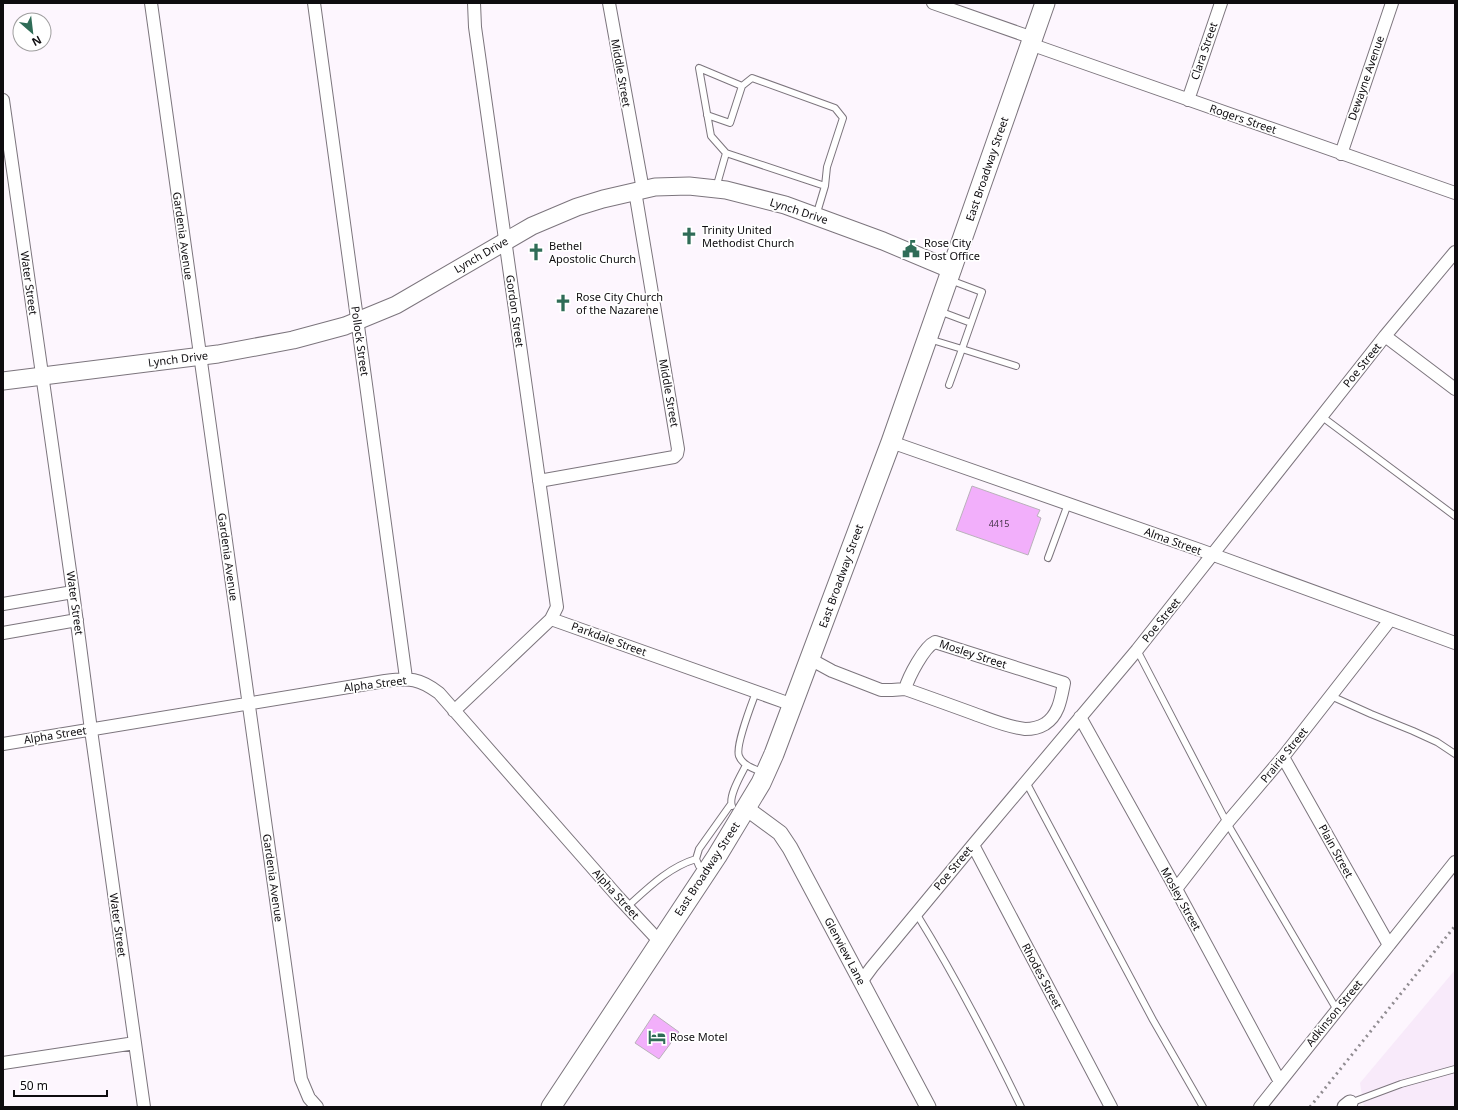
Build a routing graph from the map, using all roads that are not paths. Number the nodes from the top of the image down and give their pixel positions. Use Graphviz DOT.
graph roads {
  1 [pos="151,3"];
  2 [pos="314,3"];
  3 [pos="474,3"];
  4 [pos="609,3"];
  5 [pos="933,3"];
  6 [pos="1045,3"];
  7 [pos="1221,3"];
  8 [pos="1392,3"];
  9 [pos="1032,41"];
  10 [pos="742,86"];
  11 [pos="3,100"];
  12 [pos="1188,100"];
  13 [pos="707,115"];
  14 [pos="726,153"];
  15 [pos="1341,154"];
  16 [pos="825,186"];
  17 [pos="716,188"];
  18 [pos="639,190"];
  19 [pos="1455,193"];
  20 [pos="816,216"];
  21 [pos="506,240"];
  22 [pos="1454,255"];
  23 [pos="950,275"];
  24 [pos="938,311"];
  25 [pos="357,322"];
  26 [pos="971,323"];
  27 [pos="1385,336"];
  28 [pos="928,338"];
  29 [pos="962,349"];
  30 [pos="200,356"];
  31 [pos="1016,366"];
  32 [pos="42,376"];
  33 [pos="3,380"];
  34 [pos="950,385"];
  35 [pos="1455,389"];
  36 [pos="1321,416"];
  37 [pos="891,442"];
  38 [pos="539,481"];
  39 [pos="1068,504"];
  40 [pos="1455,516"];
  41 [pos="1213,556"];
  42 [pos="1048,558"];
  43 [pos="73,592"];
  44 [pos="3,604"];
  45 [pos="552,619"];
  46 [pos="77,620"];
  47 [pos="1390,620"];
  48 [pos="3,633"];
  49 [pos="1455,643"];
  50 [pos="1137,650"];
  51 [pos="810,659"];
  52 [pos="406,678"];
  53 [pos="905,689"];
  54 [pos="756,692"];
  55 [pos="1331,696"];
  56 [pos="248,704"];
  57 [pos="793,705"];
  58 [pos="454,711"];
  59 [pos="1080,717"];
  60 [pos="90,730"];
  61 [pos="3,744"];
  62 [pos="1455,754"];
  63 [pos="1283,758"];
  64 [pos="746,765"];
  65 [pos="765,774"];
  66 [pos="1026,782"];
  67 [pos="739,809"];
  68 [pos="1227,822"];
  69 [pos="973,845"];
  70 [pos="1455,862"];
  71 [pos="701,866"];
  72 [pos="1176,888"];
  73 [pos="627,906"];
  74 [pos="916,913"];
  75 [pos="660,942"];
  76 [pos="1389,945"];
  77 [pos="861,982"];
  78 [pos="1337,1010"];
  79 [pos="135,1043"];
  80 [pos="3,1064"];
  81 [pos="1455,1069"];
  82 [pos="1280,1082"];
  83 [pos="1348,1105"];
  84 [pos="312,1106"];
  85 [pos="144,1107"];
  86 [pos="551,1107"];
  87 [pos="928,1107"];
  88 [pos="1021,1107"];
  89 [pos="1111,1107"];
  90 [pos="1203,1107"];
  91 [pos="1260,1107"];
  1 -- 30 [label="street, Gardenia Avenue"];
  2 -- 25 [label="street, Pollock Street"];
  3 -- 21 [label="street, Gordon Street"];
  4 -- 18 [label="street, Middle Street"];
  5 -- 9 [label="street, Rogers Street"];
  6 -- 9 [label="main road, East Broadway Street"];
  7 -- 12 [label="street, Clara Street"];
  8 -- 15 [label="street, Dewayne Avenue"];
  9 -- 12 [label="street, Rogers Street"];
  9 -- 23 [label="main road, East Broadway Street"];
  10 -- 13 [label="lane"];
  10 -- 13 [label="lane"];
  10 -- 16 [label="lane"];
  11 -- 32 [label="street, Water Street"];
  12 -- 15 [label="street, Rogers Street"];
  13 -- 14 [label="lane"];
  14 -- 16 [label="lane"];
  14 -- 17 [label="lane"];
  15 -- 19 [label="street, Rogers Street"];
  16 -- 20 [label="lane"];
  17 -- 18 [label="main road, Lynch Drive"];
  17 -- 20 [label="main road, Lynch Drive"];
  18 -- 21 [label="main road, Lynch Drive"];
  18 -- 38 [label="street, Middle Street"];
  20 -- 23 [label="main road, Lynch Drive"];
  21 -- 25 [label="main road, Lynch Drive"];
  21 -- 38 [label="street, Gordon Street"];
  22 -- 27 [label="street, Poe Street"];
  23 -- 24 [label="main road, East Broadway Street"];
  23 -- 26 [label="lane"];
  24 -- 26 [label="lane"];
  24 -- 28 [label="main road, East Broadway Street"];
  25 -- 30 [label="main road, Lynch Drive"];
  25 -- 52 [label="street, Pollock Street"];
  26 -- 29 [label="lane"];
  27 -- 35 [label="street"];
  27 -- 36 [label="street, Poe Street"];
  28 -- 29 [label="lane"];
  28 -- 37 [label="main road, East Broadway Street"];
  29 -- 31 [label="lane"];
  29 -- 34 [label="lane"];
  30 -- 32 [label="main road, Lynch Drive"];
  30 -- 56 [label="street, Gardenia Avenue"];
  32 -- 33 [label="main road, Lynch Drive"];
  32 -- 43 [label="street, Water Street"];
  36 -- 40 [label="lane"];
  36 -- 41 [label="street, Poe Street"];
  37 -- 39 [label="street, Alma Street"];
  37 -- 51 [label="main road, East Broadway Street"];
  38 -- 45 [label="street, Gordon Street"];
  39 -- 41 [label="street, Alma Street"];
  39 -- 42 [label="lane"];
  41 -- 47 [label="street, Alma Street"];
  41 -- 50 [label="street, Poe Street"];
  43 -- 44 [label="street"];
  43 -- 46 [label="street, Water Street"];
  45 -- 54 [label="street, Parkdale Street"];
  45 -- 58 [label="street"];
  46 -- 48 [label="street"];
  46 -- 60 [label="street, Water Street"];
  47 -- 49 [label="street, Alma Street"];
  47 -- 55 [label="street, Prairie Street"];
  50 -- 59 [label="street, Poe Street"];
  50 -- 68 [label="lane"];
  51 -- 53 [label="street, Mosley Street"];
  51 -- 57 [label="main road, East Broadway Street"];
  52 -- 56 [label="street, Alpha Street"];
  52 -- 58 [label="street, Alpha Street"];
  53 -- 53 [label="street, Mosley Street"];
  54 -- 57 [label="street, Parkdale Street"];
  54 -- 64 [label="lane"];
  55 -- 62 [label="lane"];
  55 -- 63 [label="street, Prairie Street"];
  56 -- 60 [label="street, Alpha Street"];
  56 -- 84 [label="street, Gardenia Avenue"];
  57 -- 65 [label="main road, East Broadway Street"];
  58 -- 73 [label="street, Alpha Street"];
  59 -- 66 [label="street, Poe Street"];
  59 -- 72 [label="street, Mosley Street"];
  60 -- 61 [label="street, Alpha Street"];
  60 -- 79 [label="street, Water Street"];
  63 -- 68 [label="street, Prairie Street"];
  63 -- 76 [label="street, Plain Street"];
  64 -- 65 [label="lane"];
  64 -- 67 [label="lane"];
  65 -- 67 [label="main road, East Broadway Street"];
  66 -- 69 [label="street, Poe Street"];
  66 -- 90 [label="lane"];
  67 -- 71 [label="main road, East Broadway Street"];
  67 -- 77 [label="street, Glenview Lane"];
  68 -- 72 [label="street, Prairie Street"];
  68 -- 78 [label="lane"];
  69 -- 74 [label="street, Poe Street"];
  69 -- 89 [label="street, Rhodes Street"];
  70 -- 76 [label="street, Adkinson Street"];
  71 -- 73 [label="lane"];
  71 -- 75 [label="main road, East Broadway Street"];
  72 -- 82 [label="street, Mosley Street"];
  73 -- 75 [label="street, Alpha Street"];
  74 -- 77 [label="street, Poe Street"];
  74 -- 88 [label="lane"];
  75 -- 86 [label="main road, East Broadway Street"];
  76 -- 78 [label="street, Adkinson Street"];
  77 -- 87 [label="street, Glenview Lane"];
  78 -- 82 [label="street, Adkinson Street"];
  79 -- 80 [label="street"];
  79 -- 85 [label="street, Water Street"];
  81 -- 83 [label="lane"];
  82 -- 91 [label="street, Adkinson Street"];
}
